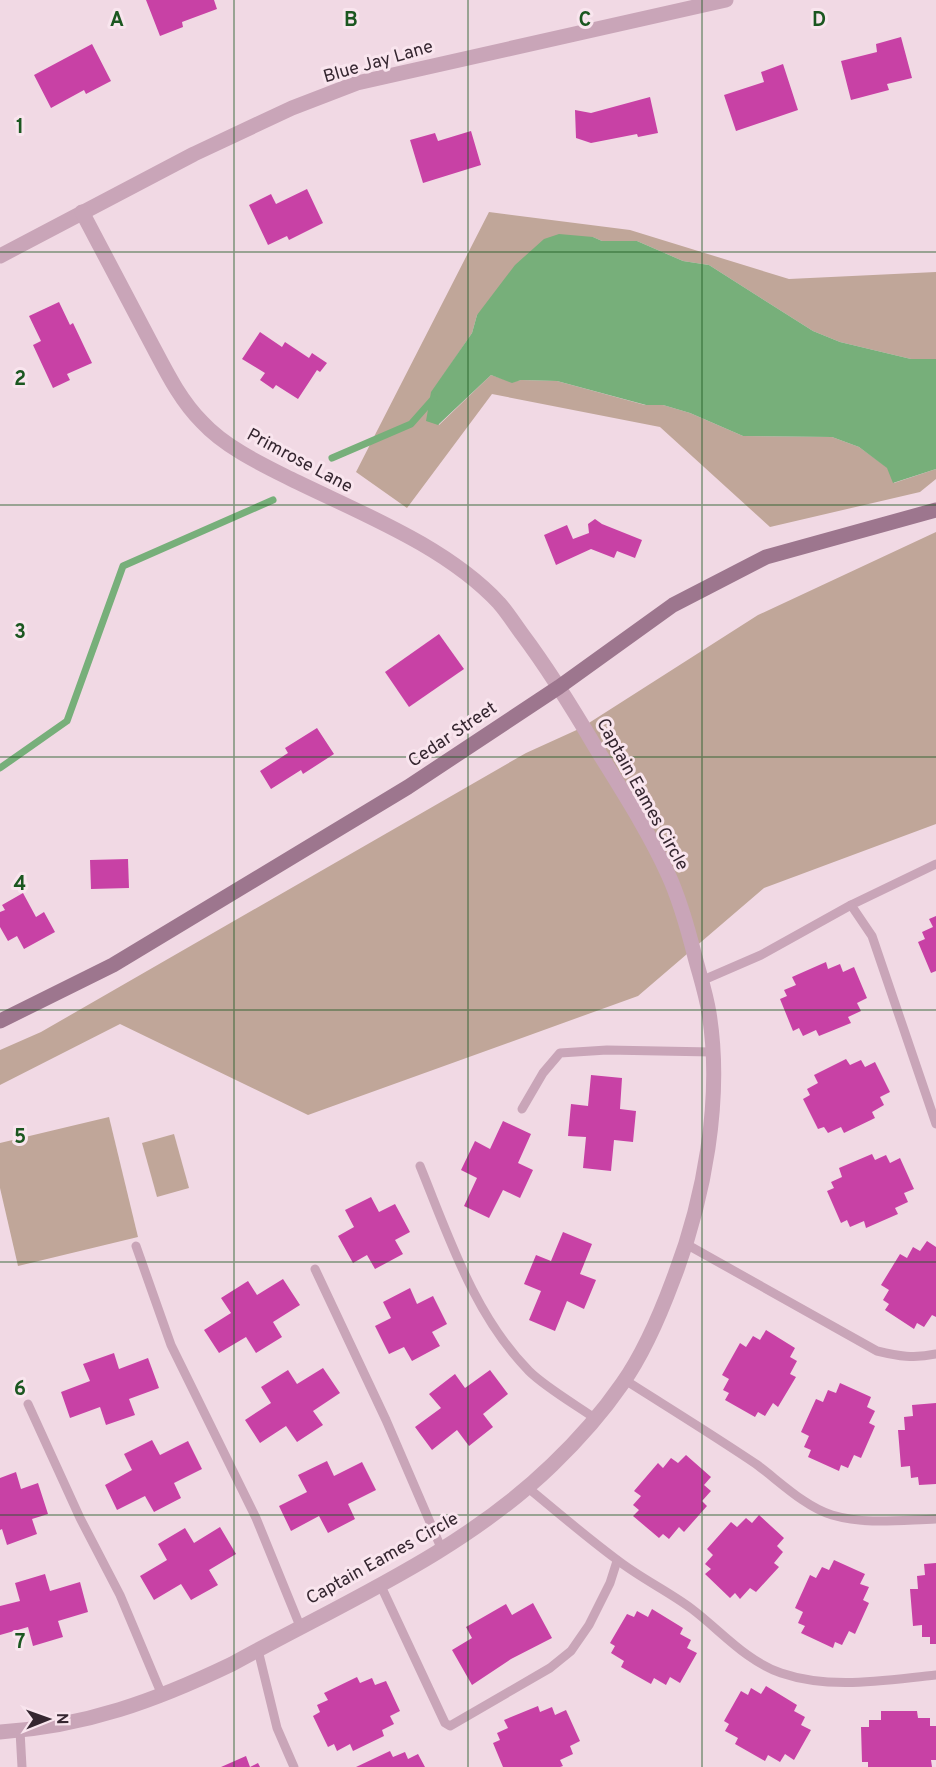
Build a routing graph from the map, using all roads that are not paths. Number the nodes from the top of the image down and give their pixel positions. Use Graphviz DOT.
graph roads {
  1 [pos="726,0"];
  2 [pos="82,212"];
  3 [pos="0,256"];
  4 [pos="936,510"];
  5 [pos="559,687"];
  6 [pos="936,864"];
  7 [pos="850,905"];
  8 [pos="701,981"];
  9 [pos="0,1021"];
  10 [pos="712,1052"];
  11 [pos="522,1109"];
  12 [pos="936,1124"];
  13 [pos="420,1166"];
  14 [pos="686,1244"];
  15 [pos="136,1246"];
  16 [pos="315,1269"];
  17 [pos="936,1354"];
  18 [pos="625,1380"];
  19 [pos="28,1404"];
  20 [pos="596,1419"];
  21 [pos="527,1487"];
  22 [pos="936,1519"];
  23 [pos="442,1550"];
  24 [pos="617,1561"];
  25 [pos="380,1584"];
  26 [pos="300,1626"];
  27 [pos="258,1650"];
  28 [pos="936,1675"];
  29 [pos="162,1695"];
  30 [pos="20,1731"];
  31 [pos="0,1732"];
  32 [pos="22,1767"];
  33 [pos="294,1767"];
  1 -- 2 [label="street, Blue Jay Lane"];
  2 -- 3 [label="street, Blue Jay Lane"];
  2 -- 5 [label="street, Primrose Lane"];
  4 -- 5 [label="street, Cedar Street"];
  5 -- 8 [label="street, Captain Eames Circle"];
  5 -- 9 [label="street, Cedar Street"];
  6 -- 7 [label="lane"];
  7 -- 8 [label="lane"];
  7 -- 12 [label="lane"];
  8 -- 10 [label="street, Captain Eames Circle"];
  10 -- 11 [label="lane"];
  10 -- 14 [label="street, Captain Eames Circle"];
  13 -- 20 [label="lane"];
  14 -- 17 [label="lane"];
  14 -- 18 [label="street, Captain Eames Circle"];
  15 -- 26 [label="lane"];
  16 -- 23 [label="lane"];
  18 -- 20 [label="street, Captain Eames Circle"];
  18 -- 22 [label="lane"];
  19 -- 29 [label="lane"];
  20 -- 21 [label="street, Captain Eames Circle"];
  21 -- 23 [label="street, Captain Eames Circle"];
  21 -- 24 [label="lane"];
  23 -- 25 [label="street, Captain Eames Circle"];
  24 -- 25 [label="lane"];
  24 -- 28 [label="lane"];
  25 -- 26 [label="street, Captain Eames Circle"];
  26 -- 27 [label="street, Captain Eames Circle"];
  27 -- 29 [label="street, Captain Eames Circle"];
  27 -- 33 [label="lane"];
  29 -- 30 [label="street, Captain Eames Circle"];
  30 -- 31 [label="street, Captain Eames Circle"];
  30 -- 32 [label="lane"];
}
